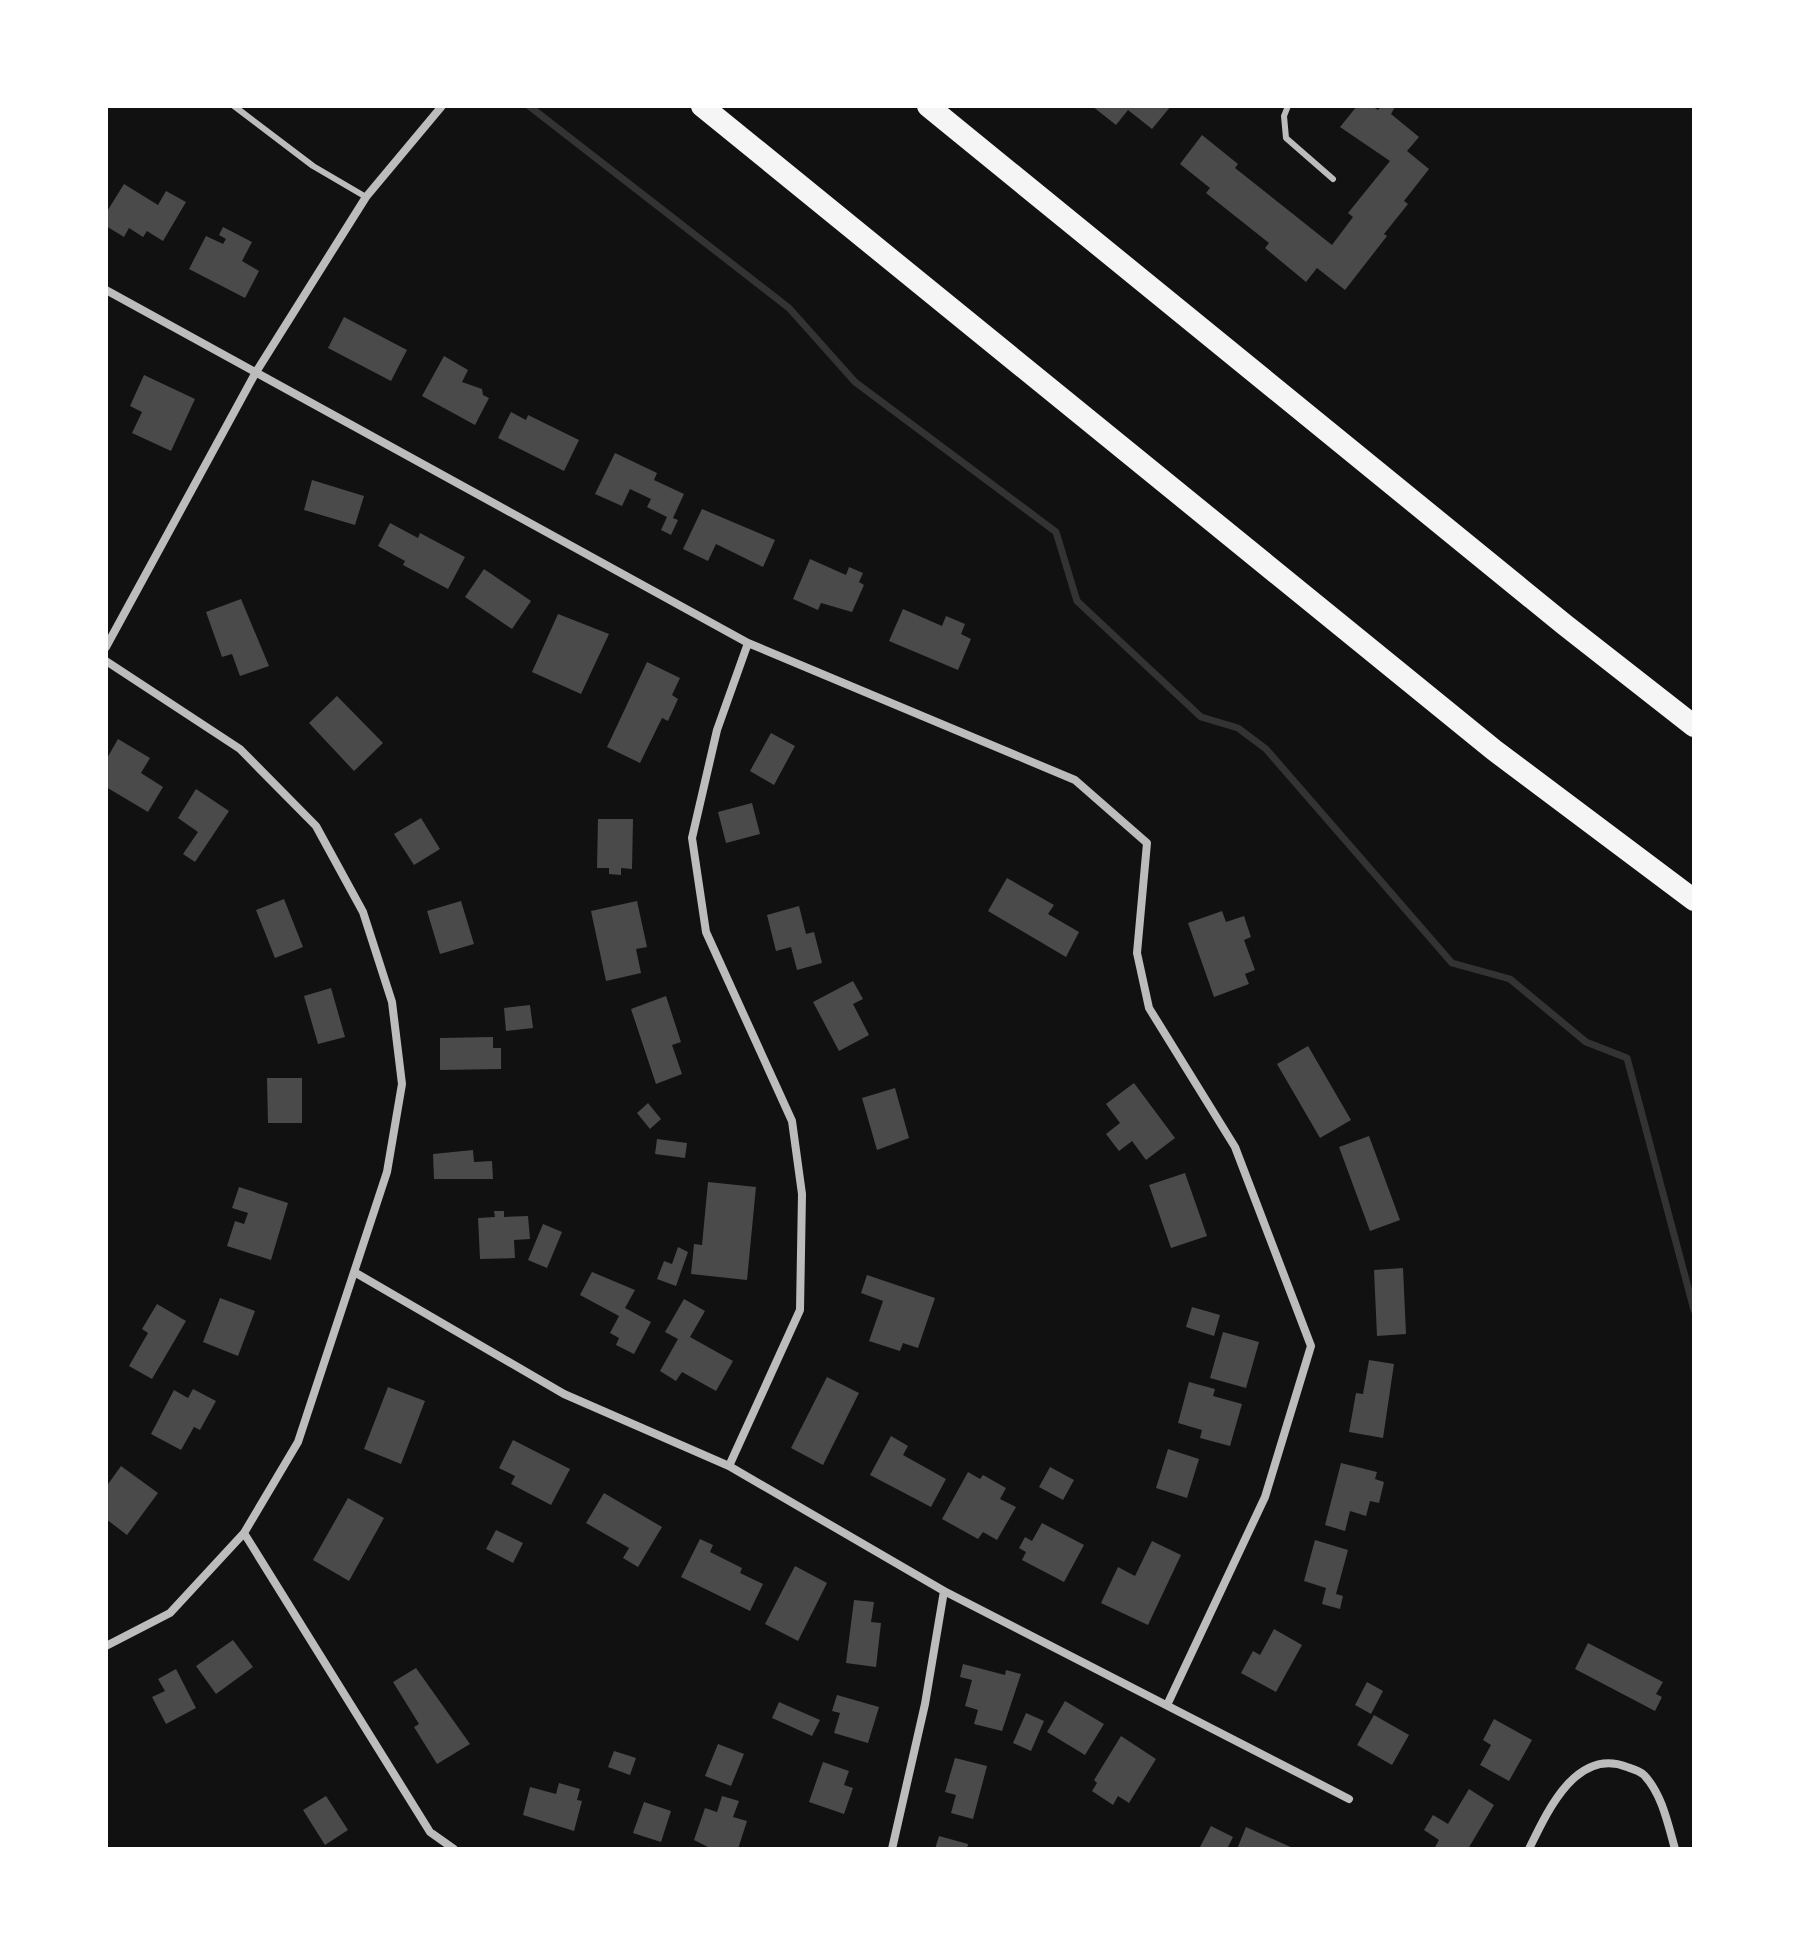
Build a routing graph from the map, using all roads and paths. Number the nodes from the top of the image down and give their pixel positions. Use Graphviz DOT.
graph roads {
  1 [pos="234,106"];
  2 [pos="442,106"];
  3 [pos="702,106"];
  4 [pos="928,106"];
  5 [pos="1288,106"];
  6 [pos="1333,179"];
  7 [pos="366,197"];
  8 [pos="106,290"];
  9 [pos="256,372"];
  10 [pos="748,643"];
  11 [pos="106,647"];
  12 [pos="106,661"];
  13 [pos="1694,726"];
  14 [pos="1694,900"];
  15 [pos="356,1273"];
  16 [pos="729,1466"];
  17 [pos="244,1533"];
  18 [pos="944,1591"];
  19 [pos="106,1646"];
  20 [pos="1168,1703"];
  21 [pos="1349,1799"];
  22 [pos="454,1849"];
  23 [pos="892,1849"];
  24 [pos="1529,1849"];
  25 [pos="1675,1849"];
  1 -- 7 [label="lane"];
  2 -- 7 [label="street"];
  3 -- 14 [label="highway"];
  4 -- 13 [label="highway"];
  5 -- 6 [label="lane"];
  7 -- 9 [label="street"];
  8 -- 9 [label="street"];
  9 -- 10 [label="street"];
  9 -- 11 [label="street"];
  10 -- 16 [label="street"];
  10 -- 20 [label="street"];
  12 -- 15 [label="street"];
  15 -- 16 [label="street"];
  15 -- 17 [label="street"];
  16 -- 18 [label="street"];
  17 -- 19 [label="street"];
  17 -- 22 [label="street"];
  18 -- 20 [label="street"];
  18 -- 23 [label="street"];
  20 -- 21 [label="street"];
  24 -- 25 [label="street"];
}
